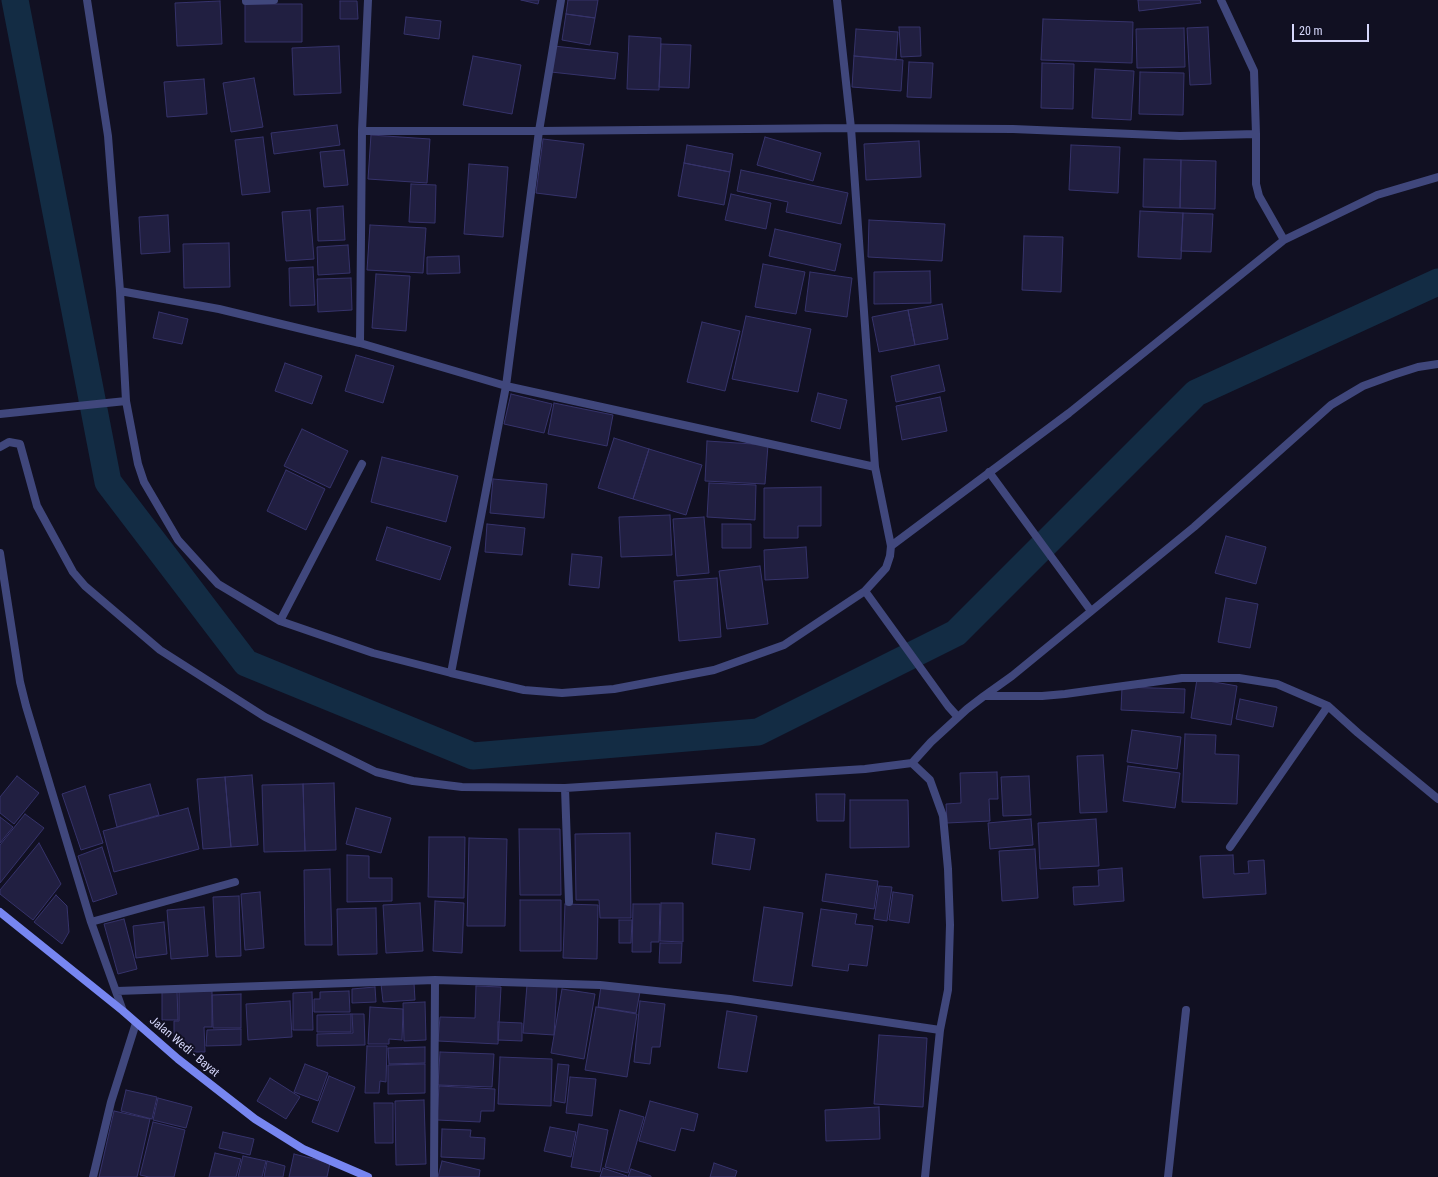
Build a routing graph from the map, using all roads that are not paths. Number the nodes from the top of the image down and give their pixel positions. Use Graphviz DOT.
graph roads {
  1 [pos="87,0"];
  2 [pos="274,0"];
  3 [pos="368,0"];
  4 [pos="561,0"];
  5 [pos="837,0"];
  6 [pos="1221,0"];
  7 [pos="246,1"];
  8 [pos="851,128"];
  9 [pos="362,130"];
  10 [pos="539,131"];
  11 [pos="1256,134"];
  12 [pos="1438,177"];
  13 [pos="1284,240"];
  14 [pos="120,291"];
  15 [pos="360,343"];
  16 [pos="1438,364"];
  17 [pos="506,386"];
  18 [pos="121,402"];
  19 [pos="0,414"];
  20 [pos="0,446"];
  21 [pos="362,464"];
  22 [pos="875,467"];
  23 [pos="989,472"];
  24 [pos="891,546"];
  25 [pos="0,553"];
  26 [pos="865,592"];
  27 [pos="1091,611"];
  28 [pos="280,621"];
  29 [pos="451,673"];
  30 [pos="984,696"];
  31 [pos="1328,706"];
  32 [pos="957,716"];
  33 [pos="912,763"];
  34 [pos="564,788"];
  35 [pos="1438,799"];
  36 [pos="1230,847"];
  37 [pos="235,882"];
  38 [pos="569,902"];
  39 [pos="0,912"];
  40 [pos="91,922"];
  41 [pos="435,980"];
  42 [pos="117,991"];
  43 [pos="1186,1010"];
  44 [pos="123,1011"];
  45 [pos="136,1023"];
  46 [pos="940,1030"];
  47 [pos="93,1177"];
  48 [pos="368,1177"];
  49 [pos="434,1177"];
  50 [pos="925,1177"];
  51 [pos="1168,1177"];
  1 -- 14 [label="street"];
  2 -- 7 [label="street"];
  3 -- 9 [label="street"];
  4 -- 10 [label="street"];
  5 -- 8 [label="street"];
  6 -- 11 [label="street"];
  8 -- 10 [label="street"];
  8 -- 11 [label="street"];
  8 -- 22 [label="street"];
  9 -- 10 [label="street"];
  9 -- 15 [label="street"];
  10 -- 17 [label="street"];
  11 -- 13 [label="street"];
  12 -- 13 [label="street"];
  13 -- 23 [label="street"];
  14 -- 15 [label="street"];
  14 -- 18 [label="street"];
  15 -- 17 [label="street"];
  16 -- 27 [label="street"];
  17 -- 22 [label="street"];
  17 -- 29 [label="street"];
  18 -- 19 [label="street"];
  18 -- 28 [label="street"];
  20 -- 34 [label="street"];
  21 -- 28 [label="street"];
  22 -- 24 [label="street"];
  23 -- 24 [label="street"];
  23 -- 27 [label="street"];
  24 -- 26 [label="street"];
  25 -- 40 [label="street"];
  26 -- 29 [label="street"];
  26 -- 32 [label="street"];
  27 -- 30 [label="street"];
  28 -- 29 [label="street"];
  30 -- 31 [label="street"];
  30 -- 32 [label="street"];
  31 -- 35 [label="street"];
  31 -- 36 [label="street"];
  32 -- 33 [label="street"];
  33 -- 34 [label="street"];
  33 -- 46 [label="street"];
  34 -- 38 [label="street"];
  37 -- 40 [label="street"];
  39 -- 44 [label="main road, Jalan Wedi - Bayat"];
  40 -- 42 [label="street"];
  41 -- 42 [label="street"];
  41 -- 46 [label="street"];
  41 -- 49 [label="street"];
  42 -- 44 [label="street"];
  43 -- 51 [label="street"];
  44 -- 45 [label="main road, Jalan Wedi - Bayat"];
  45 -- 47 [label="street"];
  45 -- 48 [label="main road, Jalan Wedi - Bayat"];
  46 -- 50 [label="street"];
}
